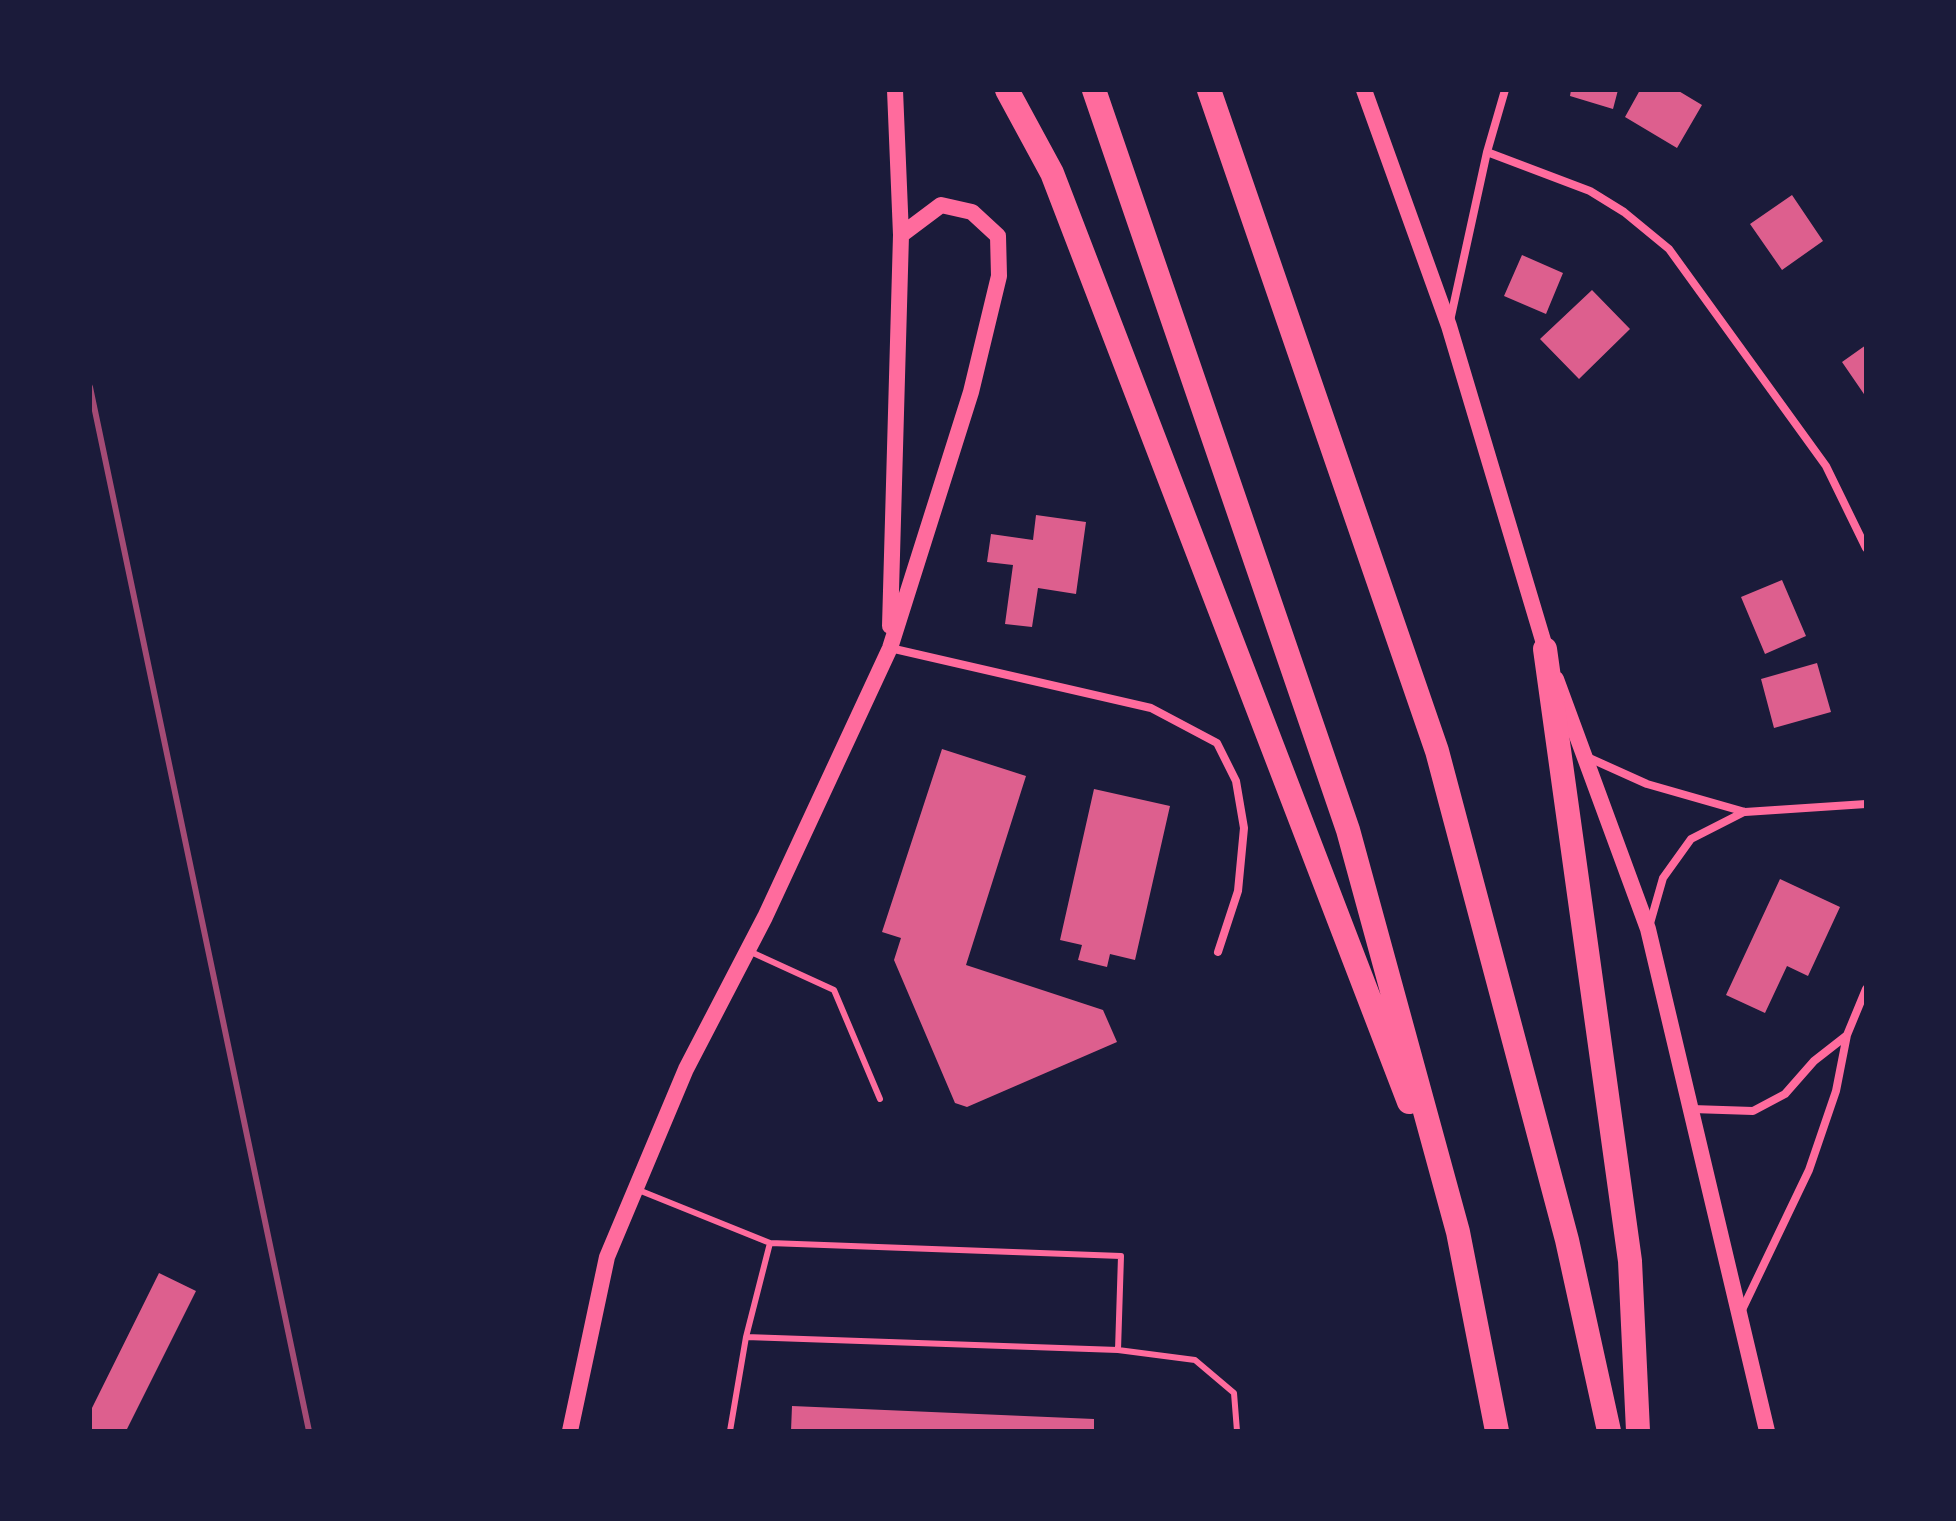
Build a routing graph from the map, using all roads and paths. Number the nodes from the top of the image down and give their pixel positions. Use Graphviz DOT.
graph roads {
  1 [pos="895,90"];
  2 [pos="1007,90"];
  3 [pos="1094,90"];
  4 [pos="1209,90"];
  5 [pos="1364,90"];
  6 [pos="1505,90"];
  7 [pos="1487,152"];
  8 [pos="901,235"];
  9 [pos="1449,326"];
  10 [pos="1866,548"];
  11 [pos="890,648"];
  12 [pos="1545,649"];
  13 [pos="1587,757"];
  14 [pos="1866,804"];
  15 [pos="1745,812"];
  16 [pos="1648,929"];
  17 [pos="747,951"];
  18 [pos="1218,952"];
  19 [pos="1866,989"];
  20 [pos="1847,1035"];
  21 [pos="880,1099"];
  22 [pos="1690,1109"];
  23 [pos="636,1189"];
  24 [pos="1458,1232"];
  25 [pos="770,1243"];
  26 [pos="1738,1317"];
  27 [pos="746,1337"];
  28 [pos="1118,1350"];
  29 [pos="570,1431"];
  30 [pos="730,1431"];
  31 [pos="1237,1431"];
  32 [pos="1497,1431"];
  33 [pos="1609,1431"];
  34 [pos="1638,1431"];
  35 [pos="1767,1431"];
  1 -- 8 [label="main road"];
  2 -- 24 [label="highway"];
  3 -- 24 [label="highway"];
  4 -- 33 [label="highway"];
  5 -- 9 [label="main road"];
  6 -- 7 [label="street"];
  7 -- 9 [label="street"];
  7 -- 10 [label="street"];
  8 -- 11 [label="main road"];
  8 -- 11 [label="main road"];
  9 -- 12 [label="main road"];
  11 -- 17 [label="main road"];
  11 -- 18 [label="street"];
  12 -- 13 [label="main road"];
  12 -- 34 [label="highway"];
  13 -- 15 [label="street"];
  13 -- 16 [label="main road"];
  14 -- 15 [label="street"];
  15 -- 16 [label="street"];
  16 -- 22 [label="main road"];
  17 -- 21 [label="lane"];
  17 -- 23 [label="main road"];
  19 -- 20 [label="street"];
  20 -- 22 [label="street"];
  20 -- 26 [label="street"];
  22 -- 26 [label="main road"];
  23 -- 25 [label="lane"];
  23 -- 29 [label="main road"];
  24 -- 32 [label="highway"];
  25 -- 27 [label="lane"];
  25 -- 28 [label="lane"];
  26 -- 35 [label="main road"];
  27 -- 28 [label="lane"];
  27 -- 30 [label="lane"];
  28 -- 31 [label="lane"];
}
